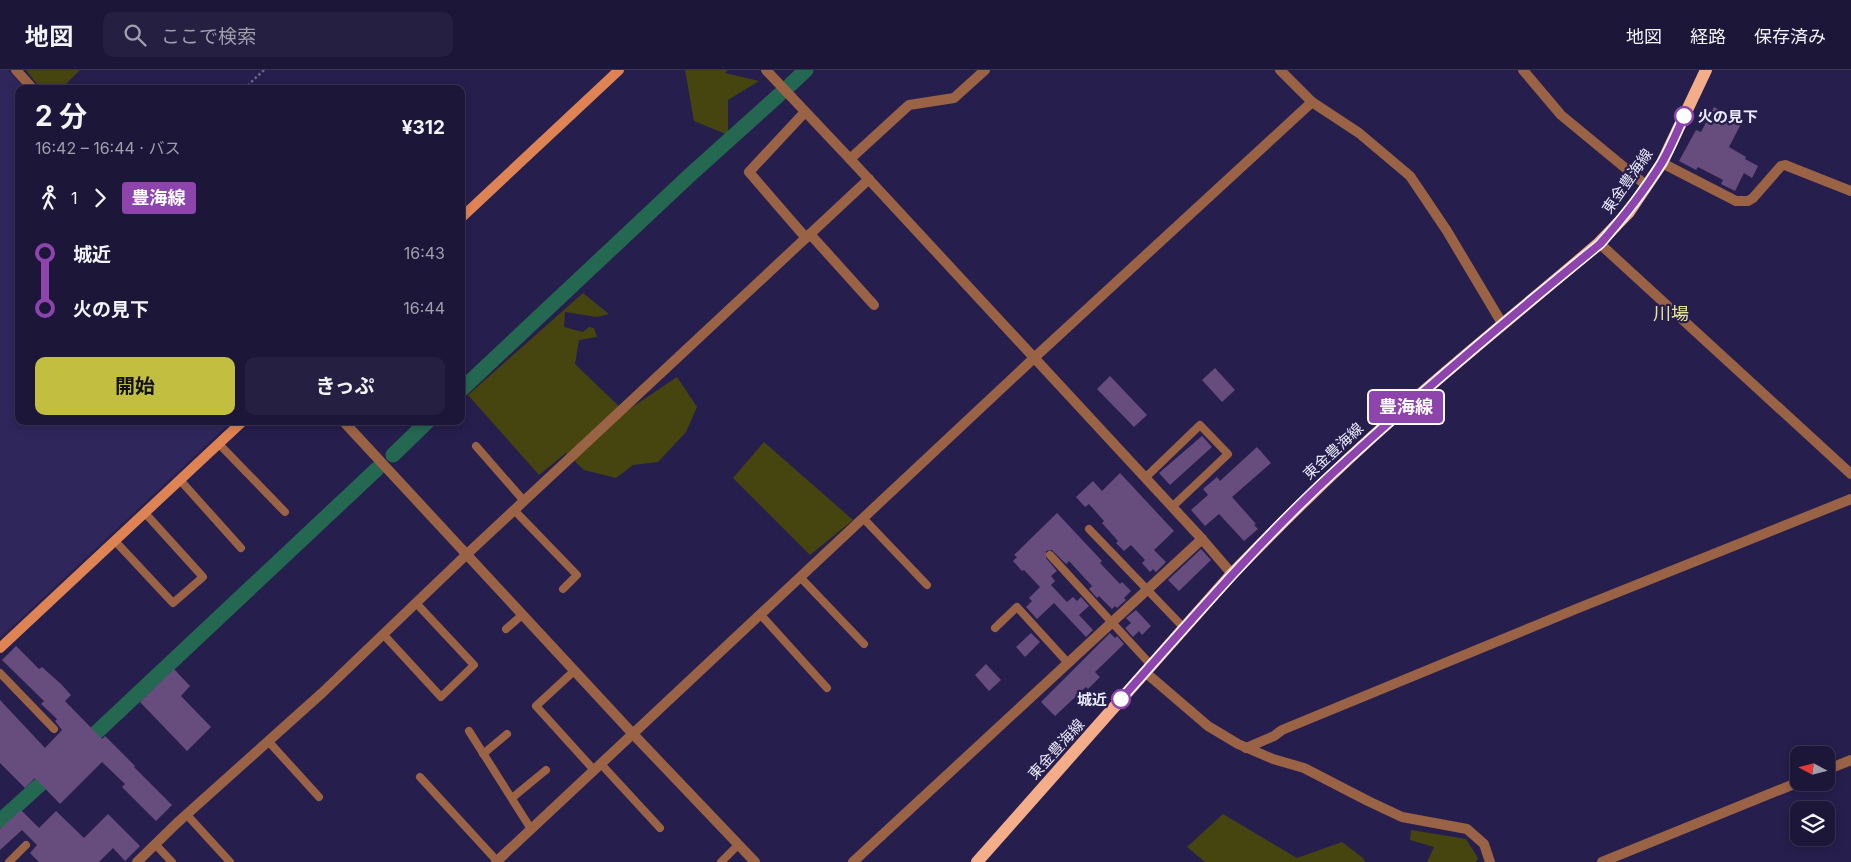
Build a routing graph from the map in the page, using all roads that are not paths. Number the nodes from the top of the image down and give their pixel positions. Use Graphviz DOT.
graph roads {
  1 [pos="16,70"];
  2 [pos="619,70"];
  3 [pos="766,70"];
  4 [pos="986,70"];
  5 [pos="1280,70"];
  6 [pos="1523,70"];
  7 [pos="1706,70"];
  8 [pos="29,85"];
  9 [pos="1312,102"];
  10 [pos="805,112"];
  11 [pos="850,158"];
  12 [pos="1662,162"];
  13 [pos="869,179"];
  14 [pos="1647,186"];
  15 [pos="1851,192"];
  16 [pos="465,214"];
  17 [pos="808,236"];
  18 [pos="1600,244"];
  19 [pos="874,305"];
  20 [pos="1503,324"];
  21 [pos="1034,358"];
  22 [pos="239,425"];
  23 [pos="347,425"];
  24 [pos="219,444"];
  25 [pos="476,446"];
  26 [pos="1851,474"];
  27 [pos="1145,478"];
  28 [pos="180,480"];
  29 [pos="1851,499"];
  30 [pos="524,501"];
  31 [pos="1172,507"];
  32 [pos="514,510"];
  33 [pos="145,512"];
  34 [pos="285,512"];
  35 [pos="863,518"];
  36 [pos="1089,529"];
  37 [pos="1202,539"];
  38 [pos="114,541"];
  39 [pos="241,548"];
  40 [pos="466,554"];
  41 [pos="1050,555"];
  42 [pos="1232,574"];
  43 [pos="800,577"];
  44 [pos="927,585"];
  45 [pos="563,589"];
  46 [pos="1147,590"];
  47 [pos="416,603"];
  48 [pos="760,614"];
  49 [pos="522,615"];
  50 [pos="1112,622"];
  51 [pos="995,628"];
  52 [pos="1184,628"];
  53 [pos="506,629"];
  54 [pos="383,634"];
  55 [pos="864,644"];
  56 [pos="0,648"];
  57 [pos="1068,663"];
  58 [pos="1148,668"];
  59 [pos="574,671"];
  60 [pos="0,673"];
  61 [pos="827,688"];
  62 [pos="54,729"];
  63 [pos="469,731"];
  64 [pos="507,734"];
  65 [pos="633,734"];
  66 [pos="269,742"];
  67 [pos="1246,748"];
  68 [pos="483,754"];
  69 [pos="1851,760"];
  70 [pos="1835,766"];
  71 [pos="597,767"];
  72 [pos="546,770"];
  73 [pos="420,777"];
  74 [pos="1790,786"];
  75 [pos="319,797"];
  76 [pos="512,798"];
  77 [pos="186,815"];
  78 [pos="660,828"];
  79 [pos="531,829"];
  80 [pos="155,844"];
  81 [pos="26,845"];
  82 [pos="738,845"];
  83 [pos="497,861"];
  84 [pos="9,862"];
  85 [pos="137,862"];
  86 [pos="172,862"];
  87 [pos="230,862"];
  88 [pos="721,862"];
  89 [pos="755,862"];
  90 [pos="853,862"];
  91 [pos="977,862"];
  92 [pos="1490,862"];
  93 [pos="1602,862"];
  1 -- 8 [label="street"];
  2 -- 16 [label="street"];
  3 -- 10 [label="street"];
  4 -- 11 [label="street"];
  5 -- 9 [label="street"];
  6 -- 14 [label="street"];
  7 -- 12 [label="main road, 東金豊海線"];
  9 -- 20 [label="street"];
  9 -- 21 [label="street"];
  10 -- 11 [label="street"];
  10 -- 17 [label="street"];
  11 -- 13 [label="street"];
  12 -- 14 [label="main road, 東金豊海線"];
  12 -- 15 [label="street"];
  13 -- 17 [label="street"];
  13 -- 21 [label="street"];
  14 -- 18 [label="main road, 東金豊海線"];
  17 -- 19 [label="street"];
  17 -- 30 [label="street"];
  18 -- 20 [label="main road, 東金豊海線"];
  18 -- 26 [label="street"];
  20 -- 42 [label="main road, 東金豊海線"];
  21 -- 27 [label="street"];
  21 -- 35 [label="street"];
  22 -- 24 [label="street"];
  23 -- 40 [label="street"];
  24 -- 28 [label="street"];
  24 -- 34 [label="lane"];
  25 -- 30 [label="lane"];
  27 -- 31 [label="street"];
  27 -- 31 [label="lane"];
  28 -- 33 [label="street"];
  28 -- 39 [label="lane"];
  29 -- 67 [label="street"];
  30 -- 32 [label="street"];
  31 -- 37 [label="street"];
  32 -- 40 [label="street"];
  32 -- 45 [label="lane"];
  33 -- 38 [label="street"];
  33 -- 38 [label="lane"];
  35 -- 43 [label="street"];
  35 -- 44 [label="lane"];
  36 -- 46 [label="lane"];
  37 -- 42 [label="street"];
  37 -- 46 [label="street"];
  38 -- 56 [label="street"];
  40 -- 47 [label="street"];
  40 -- 49 [label="street"];
  41 -- 50 [label="lane"];
  42 -- 52 [label="main road, 東金豊海線"];
  43 -- 48 [label="street"];
  43 -- 55 [label="lane"];
  46 -- 50 [label="street"];
  46 -- 52 [label="lane"];
  47 -- 54 [label="street"];
  47 -- 54 [label="lane"];
  48 -- 61 [label="lane"];
  48 -- 65 [label="street"];
  49 -- 53 [label="lane"];
  49 -- 59 [label="street"];
  50 -- 57 [label="street"];
  50 -- 58 [label="lane"];
  51 -- 57 [label="lane"];
  52 -- 58 [label="main road, 東金豊海線"];
  54 -- 66 [label="street"];
  57 -- 90 [label="street"];
  58 -- 67 [label="street"];
  58 -- 91 [label="main road, 東金豊海線"];
  59 -- 65 [label="street"];
  59 -- 71 [label="lane"];
  60 -- 62 [label="lane"];
  63 -- 68 [label="lane"];
  64 -- 68 [label="lane"];
  65 -- 71 [label="street"];
  65 -- 82 [label="street"];
  66 -- 75 [label="lane"];
  66 -- 77 [label="street"];
  67 -- 92 [label="street"];
  68 -- 76 [label="lane"];
  69 -- 70 [label="street"];
  71 -- 78 [label="lane"];
  71 -- 79 [label="street"];
  72 -- 76 [label="lane"];
  73 -- 83 [label="lane"];
  74 -- 93 [label="street"];
  76 -- 79 [label="lane"];
  77 -- 80 [label="street"];
  77 -- 87 [label="lane"];
  79 -- 83 [label="street"];
  80 -- 85 [label="street"];
  80 -- 86 [label="lane"];
  81 -- 84 [label="lane"];
  82 -- 88 [label="lane"];
  82 -- 89 [label="street"];
}
